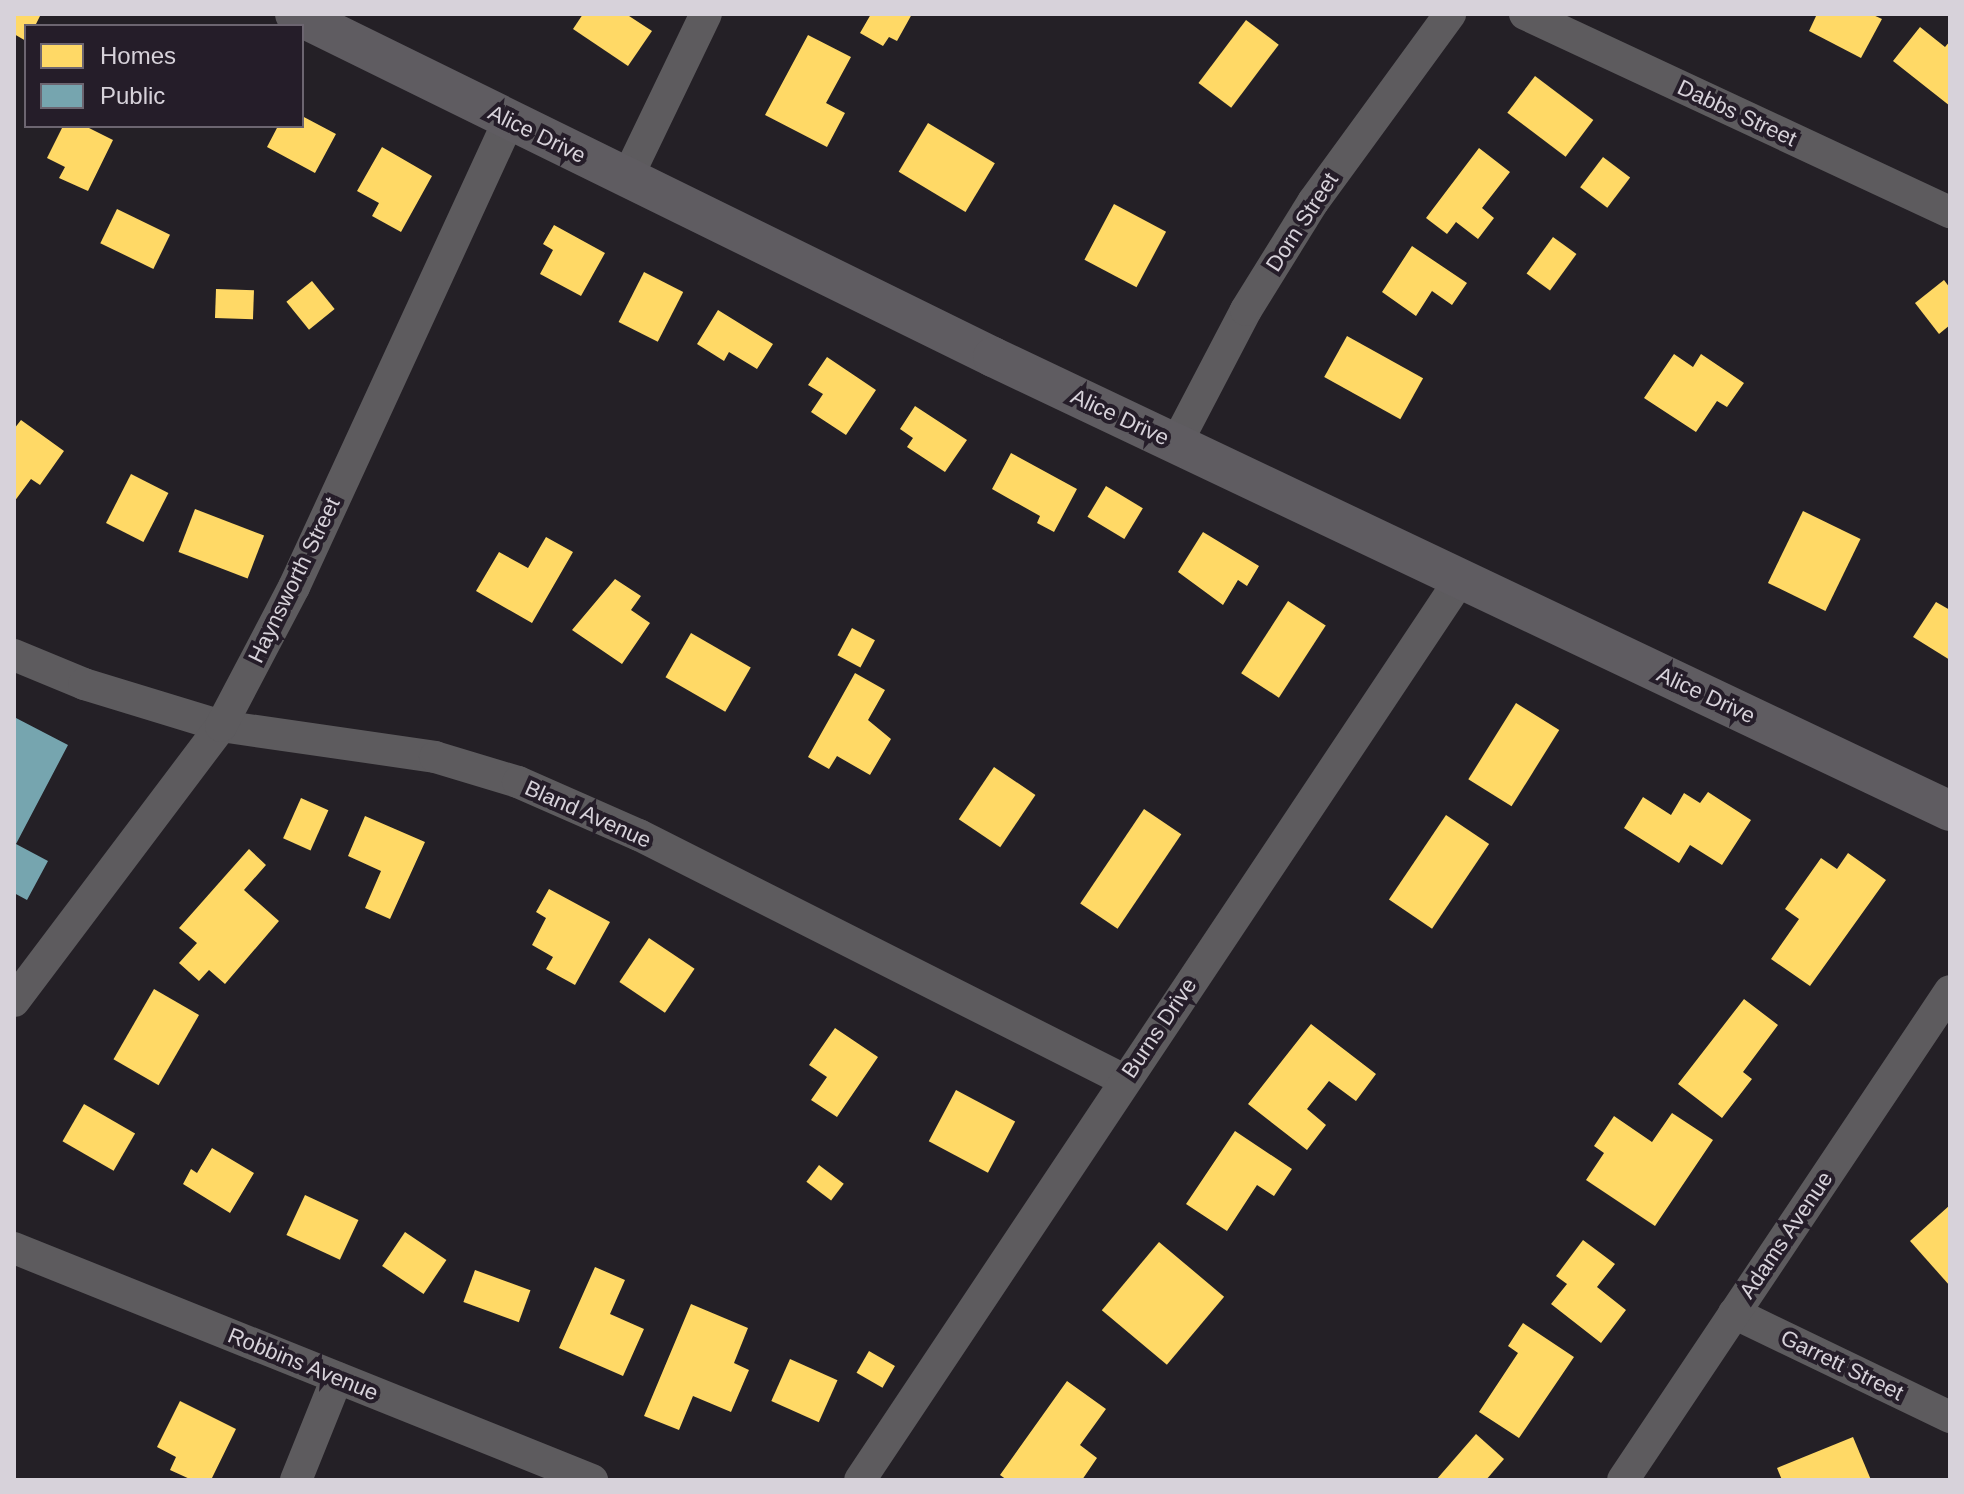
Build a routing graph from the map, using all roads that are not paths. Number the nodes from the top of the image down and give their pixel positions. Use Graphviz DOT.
graph roads {
  1 [pos="295,14"];
  2 [pos="706,14"];
  3 [pos="1450,14"];
  4 [pos="1525,14"];
  5 [pos="509,120"];
  6 [pos="627,178"];
  7 [pos="1950,212"];
  8 [pos="1176,444"];
  9 [pos="1461,578"];
  10 [pos="14,655"];
  11 [pos="221,726"];
  12 [pos="1950,811"];
  13 [pos="1950,991"];
  14 [pos="14,1001"];
  15 [pos="1124,1080"];
  16 [pos="14,1248"];
  17 [pos="1734,1313"];
  18 [pos="337,1378"];
  19 [pos="1950,1417"];
  20 [pos="296,1480"];
  21 [pos="592,1480"];
  22 [pos="860,1480"];
  23 [pos="1623,1480"];
  1 -- 5 [label="main road, Alice Drive"];
  2 -- 6 [label="street"];
  3 -- 8 [label="street, Dorn Street"];
  4 -- 7 [label="street, Dabbs Street"];
  5 -- 6 [label="main road, Alice Drive"];
  5 -- 11 [label="street, Haynsworth Street"];
  6 -- 8 [label="main road, Alice Drive"];
  8 -- 9 [label="main road, Alice Drive"];
  9 -- 12 [label="main road, Alice Drive"];
  9 -- 15 [label="street, Burns Drive"];
  10 -- 11 [label="street, Bland Avenue"];
  11 -- 14 [label="street, Haynsworth Street"];
  11 -- 15 [label="street, Bland Avenue"];
  13 -- 17 [label="street, Adams Avenue"];
  15 -- 22 [label="street, Burns Drive"];
  16 -- 18 [label="street, Robbins Avenue"];
  17 -- 19 [label="street, Garrett Street"];
  17 -- 23 [label="street, Adams Avenue"];
  18 -- 20 [label="street"];
  18 -- 21 [label="street, Robbins Avenue"];
}
